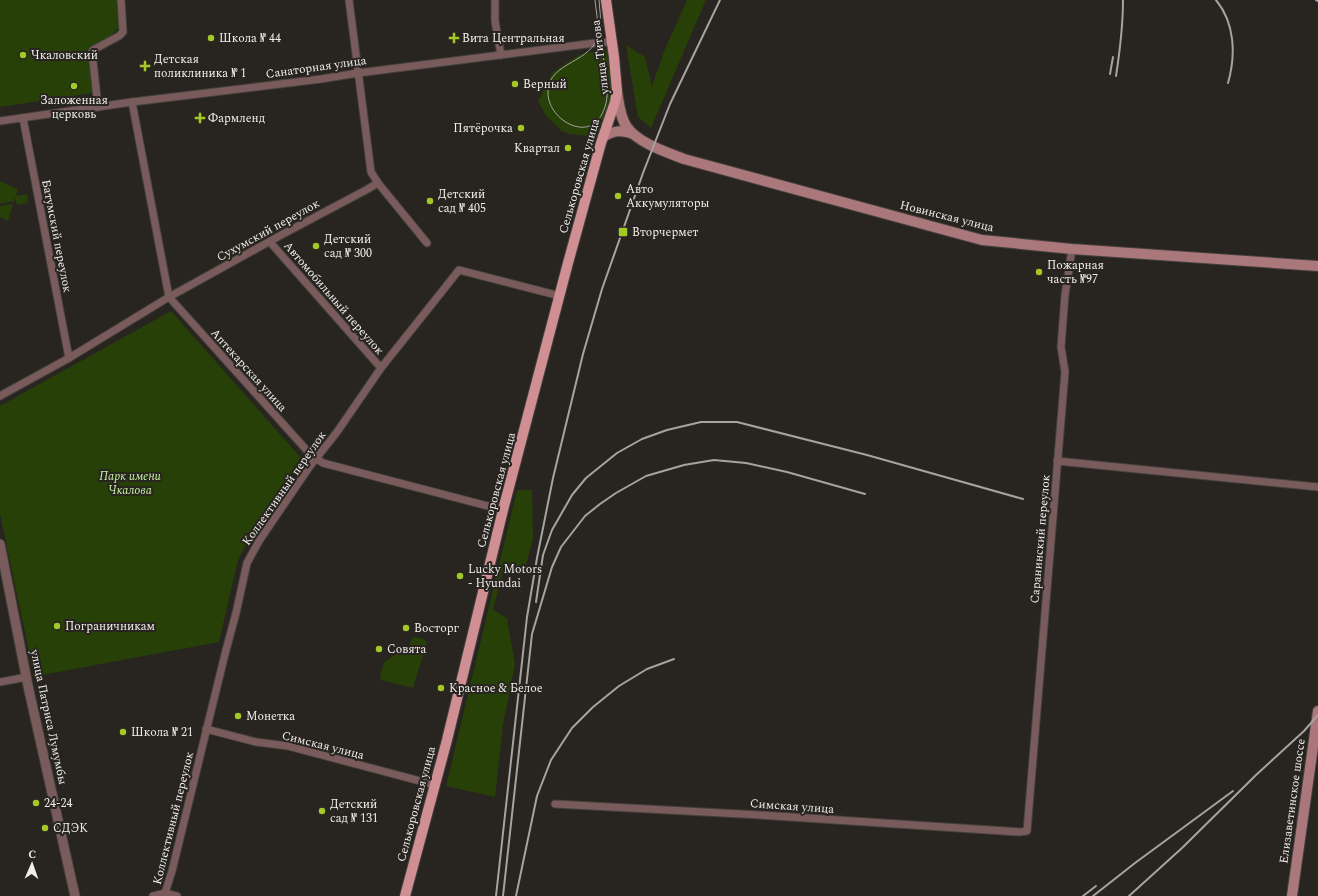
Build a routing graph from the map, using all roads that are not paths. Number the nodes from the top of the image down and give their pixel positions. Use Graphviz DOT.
graph roads {
  1 [pos="121,0"];
  2 [pos="349,0"];
  3 [pos="494,0"];
  4 [pos="606,0"];
  5 [pos="612,42"];
  6 [pos="501,55"];
  7 [pos="358,73"];
  8 [pos="616,91"];
  9 [pos="132,102"];
  10 [pos="98,107"];
  11 [pos="621,111"];
  12 [pos="23,118"];
  13 [pos="0,121"];
  14 [pos="633,134"];
  15 [pos="603,137"];
  16 [pos="378,183"];
  17 [pos="270,242"];
  18 [pos="427,242"];
  19 [pos="1072,249"];
  20 [pos="1318,266"];
  21 [pos="560,296"];
  22 [pos="169,297"];
  23 [pos="69,358"];
  24 [pos="381,368"];
  25 [pos="0,396"];
  26 [pos="316,459"];
  27 [pos="1057,461"];
  28 [pos="1318,487"];
  29 [pos="503,510"];
  30 [pos="0,544"];
  31 [pos="26,677"];
  32 [pos="0,682"];
  33 [pos="1318,710"];
  34 [pos="206,729"];
  35 [pos="435,786"];
  36 [pos="555,804"];
  37 [pos="1027,831"];
  38 [pos="165,893"];
  39 [pos="75,896"];
  40 [pos="154,896"];
  41 [pos="177,896"];
  42 [pos="405,896"];
  43 [pos="1292,896"];
  1 -- 10 [label="street"];
  2 -- 7 [label="street"];
  3 -- 6 [label="street"];
  4 -- 5 [label="main road, улица Титова"];
  5 -- 6 [label="street, Санаторная улица"];
  5 -- 8 [label="main road, улица Титова"];
  6 -- 7 [label="street, Санаторная улица"];
  7 -- 9 [label="street, Санаторная улица"];
  7 -- 16 [label="street"];
  8 -- 11 [label="main road, улица Титова"];
  8 -- 15 [label="main road, Селькоровская улица"];
  9 -- 10 [label="street, Санаторная улица"];
  9 -- 22 [label="street"];
  10 -- 12 [label="street, Санаторная улица"];
  11 -- 14 [label="main road, Новинская улица"];
  12 -- 13 [label="street, Санаторная улица"];
  12 -- 23 [label="street, Батумский переулок"];
  14 -- 15 [label="main road"];
  14 -- 19 [label="main road, Новинская улица"];
  15 -- 21 [label="main road, Селькоровская улица"];
  16 -- 17 [label="street, Сухумский переулок"];
  16 -- 18 [label="street"];
  17 -- 22 [label="street, Сухумский переулок"];
  17 -- 24 [label="street, Автомобильный переулок"];
  19 -- 20 [label="main road, Новинская улица"];
  19 -- 27 [label="street, Саранинский переулок"];
  21 -- 24 [label="street, Коллективный переулок"];
  21 -- 29 [label="main road, Селькоровская улица"];
  22 -- 23 [label="street, Сухумский переулок"];
  22 -- 26 [label="street, Аптекарская улица"];
  23 -- 25 [label="street, Сухумский переулок"];
  24 -- 26 [label="street, Коллективный переулок"];
  26 -- 29 [label="street, Аптекарская улица"];
  26 -- 34 [label="street, Коллективный переулок"];
  27 -- 28 [label="street"];
  27 -- 37 [label="street, Саранинский переулок"];
  29 -- 35 [label="main road, Селькоровская улица"];
  30 -- 31 [label="street, улица Патриса Лумумбы"];
  31 -- 32 [label="street"];
  31 -- 39 [label="street, улица Патриса Лумумбы"];
  33 -- 43 [label="main road, Елизаветинское шоссе"];
  34 -- 35 [label="street, Симская улица"];
  34 -- 38 [label="street, Коллективный переулок"];
  35 -- 42 [label="main road, Селькоровская улица"];
  36 -- 37 [label="street, Симская улица"];
  38 -- 40 [label="street"];
  38 -- 41 [label="street"];
}
